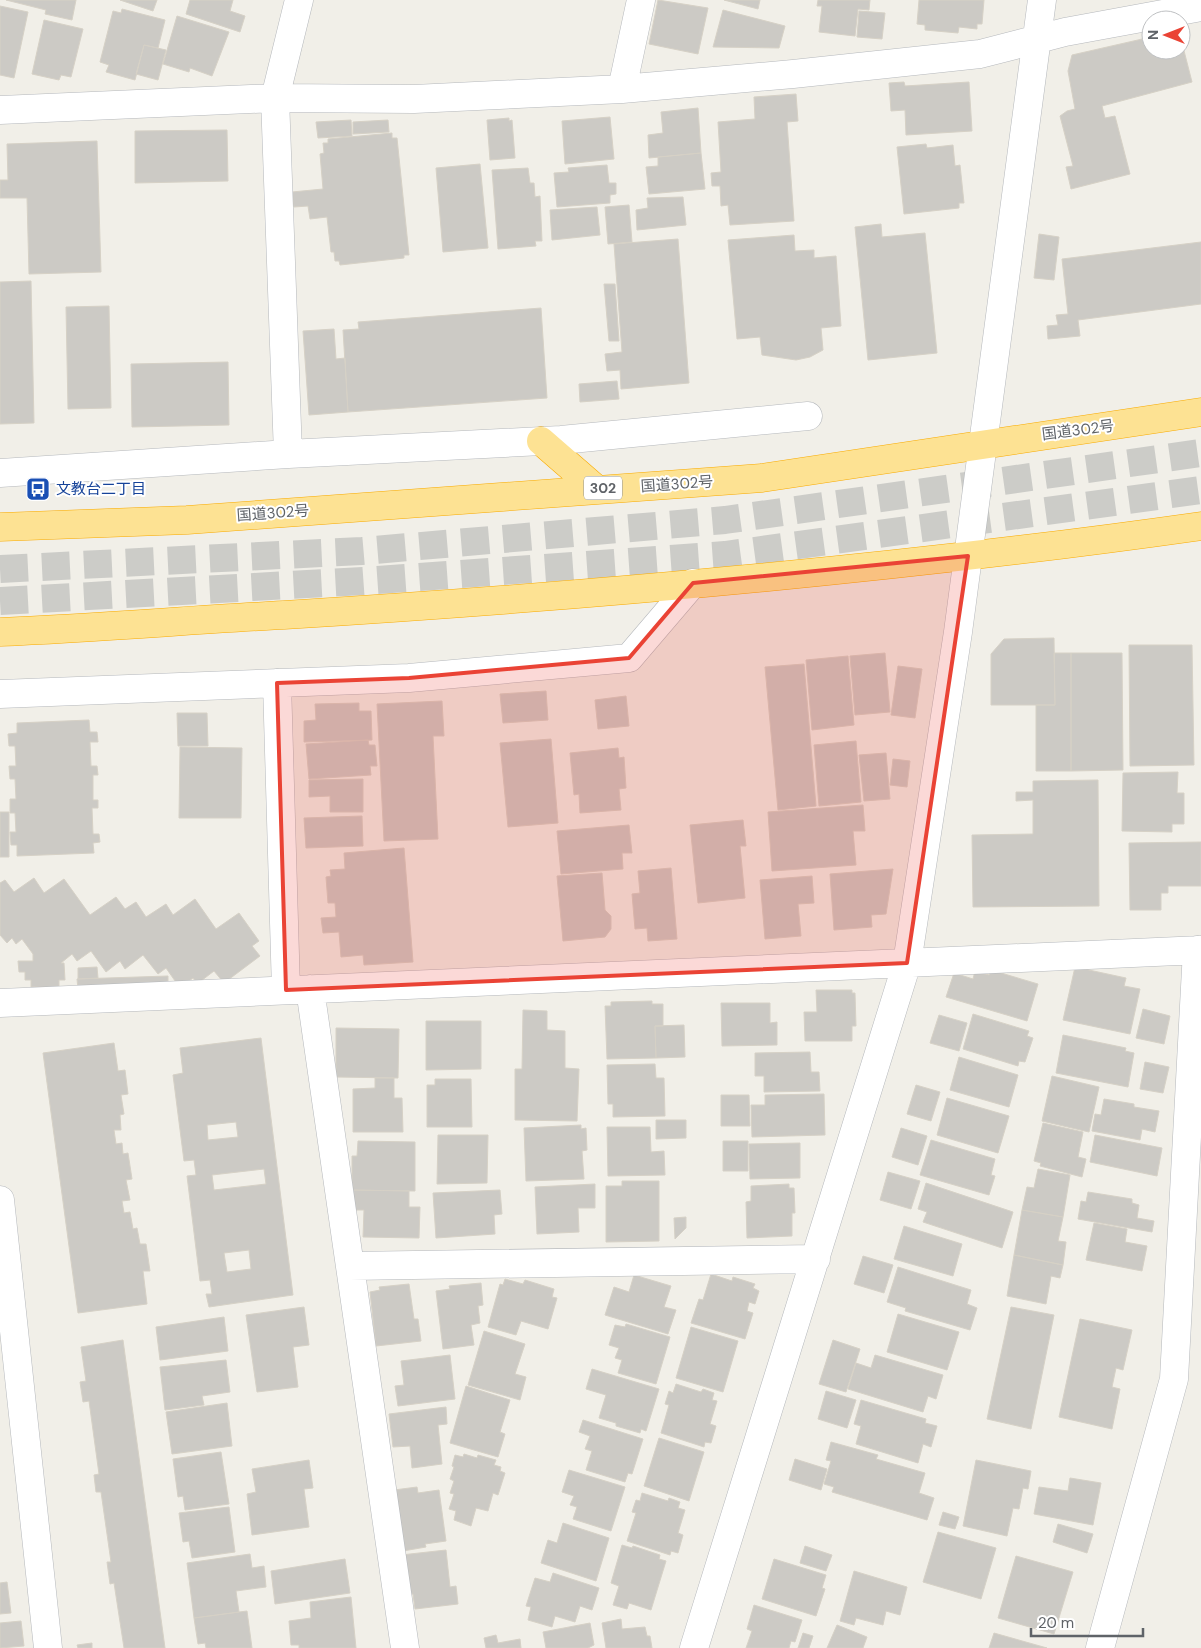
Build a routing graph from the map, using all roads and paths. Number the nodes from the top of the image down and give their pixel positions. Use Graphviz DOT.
graph roads {
  1 [pos="299,0"];
  2 [pos="641,0"];
  3 [pos="1042,0"];
  4 [pos="1201,7"];
  5 [pos="1038,38"];
  6 [pos="622,89"];
  7 [pos="275,98"];
  8 [pos="0,110"];
  9 [pos="1201,412"];
  10 [pos="808,416"];
  11 [pos="541,441"];
  12 [pos="982,444"];
  13 [pos="288,454"];
  14 [pos="0,473"];
  15 [pos="596,488"];
  16 [pos="0,526"];
  17 [pos="1201,526"];
  18 [pos="968,556"];
  19 [pos="693,583"];
  20 [pos="0,632"];
  21 [pos="277,683"];
  22 [pos="0,694"];
  23 [pos="1199,950"];
  24 [pos="907,963"];
  25 [pos="298,990"];
  26 [pos="0,1003"];
  27 [pos="0,1200"];
  28 [pos="816,1259"];
  29 [pos="350,1266"];
  30 [pos="48,1648"];
  31 [pos="405,1648"];
  32 [pos="694,1648"];
  33 [pos="1100,1648"];
  1 -- 7 [label="street"];
  2 -- 6 [label="street"];
  3 -- 5 [label="street"];
  4 -- 5 [label="street"];
  5 -- 6 [label="street"];
  5 -- 12 [label="street"];
  6 -- 7 [label="street"];
  7 -- 8 [label="street"];
  7 -- 13 [label="street"];
  9 -- 12 [label="highway, 国道302号 / 302"];
  10 -- 11 [label="street"];
  11 -- 13 [label="street"];
  11 -- 15 [label="highway"];
  12 -- 15 [label="highway, 国道302号 / 302"];
  12 -- 18 [label="street"];
  13 -- 14 [label="street"];
  15 -- 16 [label="highway, 国道302号 / 302"];
  17 -- 18 [label="highway"];
  18 -- 19 [label="highway"];
  18 -- 24 [label="street"];
  19 -- 20 [label="highway"];
  19 -- 21 [label="street"];
  21 -- 22 [label="street"];
  21 -- 25 [label="street"];
  23 -- 24 [label="street"];
  23 -- 33 [label="street"];
  24 -- 25 [label="street"];
  24 -- 28 [label="street"];
  25 -- 26 [label="street"];
  25 -- 29 [label="street"];
  27 -- 30 [label="street"];
  28 -- 29 [label="street"];
  28 -- 32 [label="street"];
  29 -- 31 [label="street"];
}
